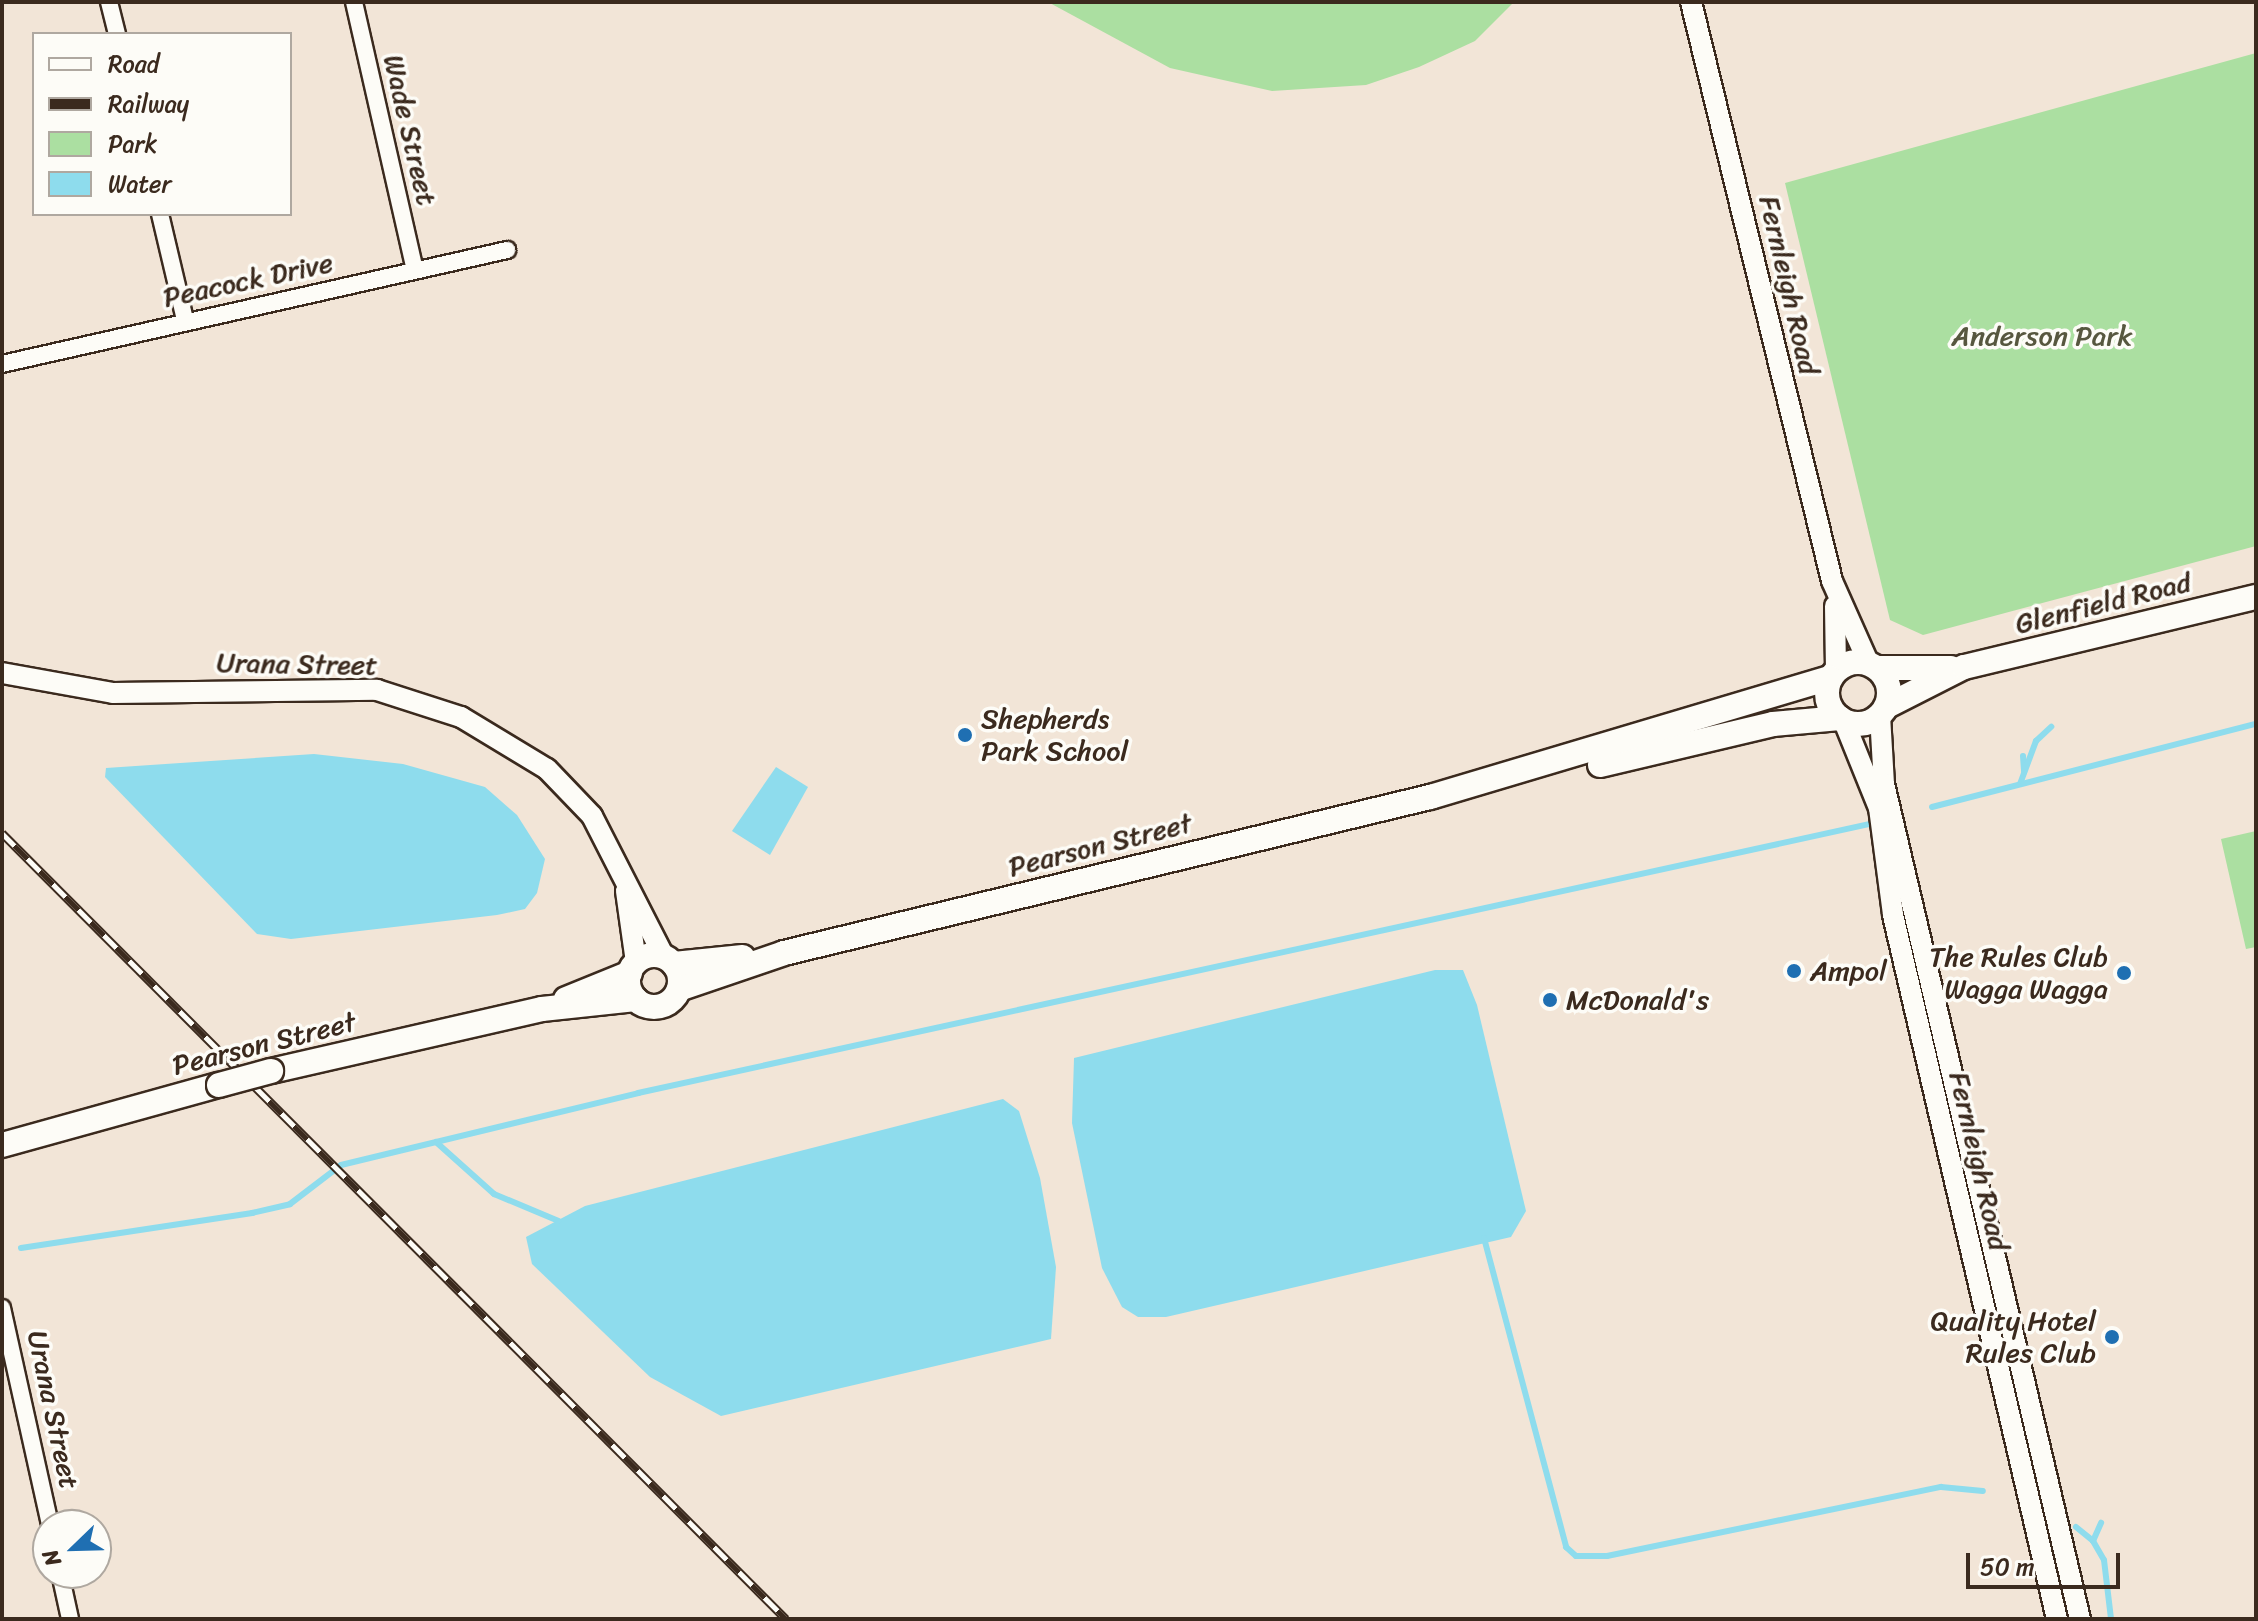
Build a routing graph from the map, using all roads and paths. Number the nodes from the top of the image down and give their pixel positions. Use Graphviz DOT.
graph roads {
  1 [pos="109,2"];
  2 [pos="354,2"];
  3 [pos="1691,2"];
  4 [pos="116,32"];
  5 [pos="160,216"];
  6 [pos="507,250"];
  7 [pos="415,270"];
  8 [pos="185,320"];
  9 [pos="2,364"];
  10 [pos="1832,581"];
  11 [pos="2256,597"];
  12 [pos="1873,665"];
  13 [pos="1964,667"];
  14 [pos="2,673"];
  15 [pos="1833,674"];
  16 [pos="1883,711"];
  17 [pos="1842,719"];
  18 [pos="1430,797"];
  19 [pos="622,867"];
  20 [pos="784,953"];
  21 [pos="669,961"];
  22 [pos="633,967"];
  23 [pos="679,989"];
  24 [pos="635,999"];
  25 [pos="542,1009"];
  26 [pos="2,1145"];
  27 [pos="2,1308"];
  28 [pos="46,1509"];
  29 [pos="63,1589"];
  30 [pos="70,1619"];
  31 [pos="2057,1619"];
  32 [pos="2080,1619"];
  1 -- 4 [label="street"];
  2 -- 7 [label="street, Wade Street"];
  3 -- 10 [label="street, Fernleigh Road"];
  5 -- 8 [label="street"];
  6 -- 7 [label="street, Peacock Drive"];
  7 -- 8 [label="street, Peacock Drive"];
  8 -- 9 [label="street, Peacock Drive"];
  10 -- 12 [label="street, Fernleigh Road"];
  10 -- 15 [label="street, Fernleigh Road"];
  11 -- 13 [label="main road, Glenfield Road"];
  12 -- 13 [label="main road, Glenfield Road"];
  12 -- 15 [label="main road"];
  12 -- 16 [label="main road"];
  13 -- 16 [label="main road, Glenfield Road"];
  14 -- 19 [label="street, Urana Street"];
  15 -- 17 [label="main road"];
  15 -- 18 [label="main road, Pearson Street"];
  16 -- 17 [label="main road"];
  16 -- 32 [label="street, Fernleigh Road"];
  17 -- 18 [label="main road, Pearson Street"];
  17 -- 31 [label="street, Fernleigh Road"];
  18 -- 20 [label="main road, Pearson Street"];
  19 -- 21 [label="street, Urana Street"];
  19 -- 22 [label="street, Urana Street"];
  20 -- 21 [label="main road, Pearson Street"];
  20 -- 23 [label="main road, Pearson Street"];
  21 -- 22 [label="main road, Pearson Street"];
  21 -- 23 [label="main road"];
  22 -- 24 [label="main road"];
  22 -- 25 [label="main road, Pearson Street"];
  23 -- 24 [label="main road, Pearson Street"];
  24 -- 25 [label="main road, Pearson Street"];
  25 -- 26 [label="main road, Pearson Street, bridge"];
  27 -- 28 [label="street, Urana Street"];
  29 -- 30 [label="street"];
}
